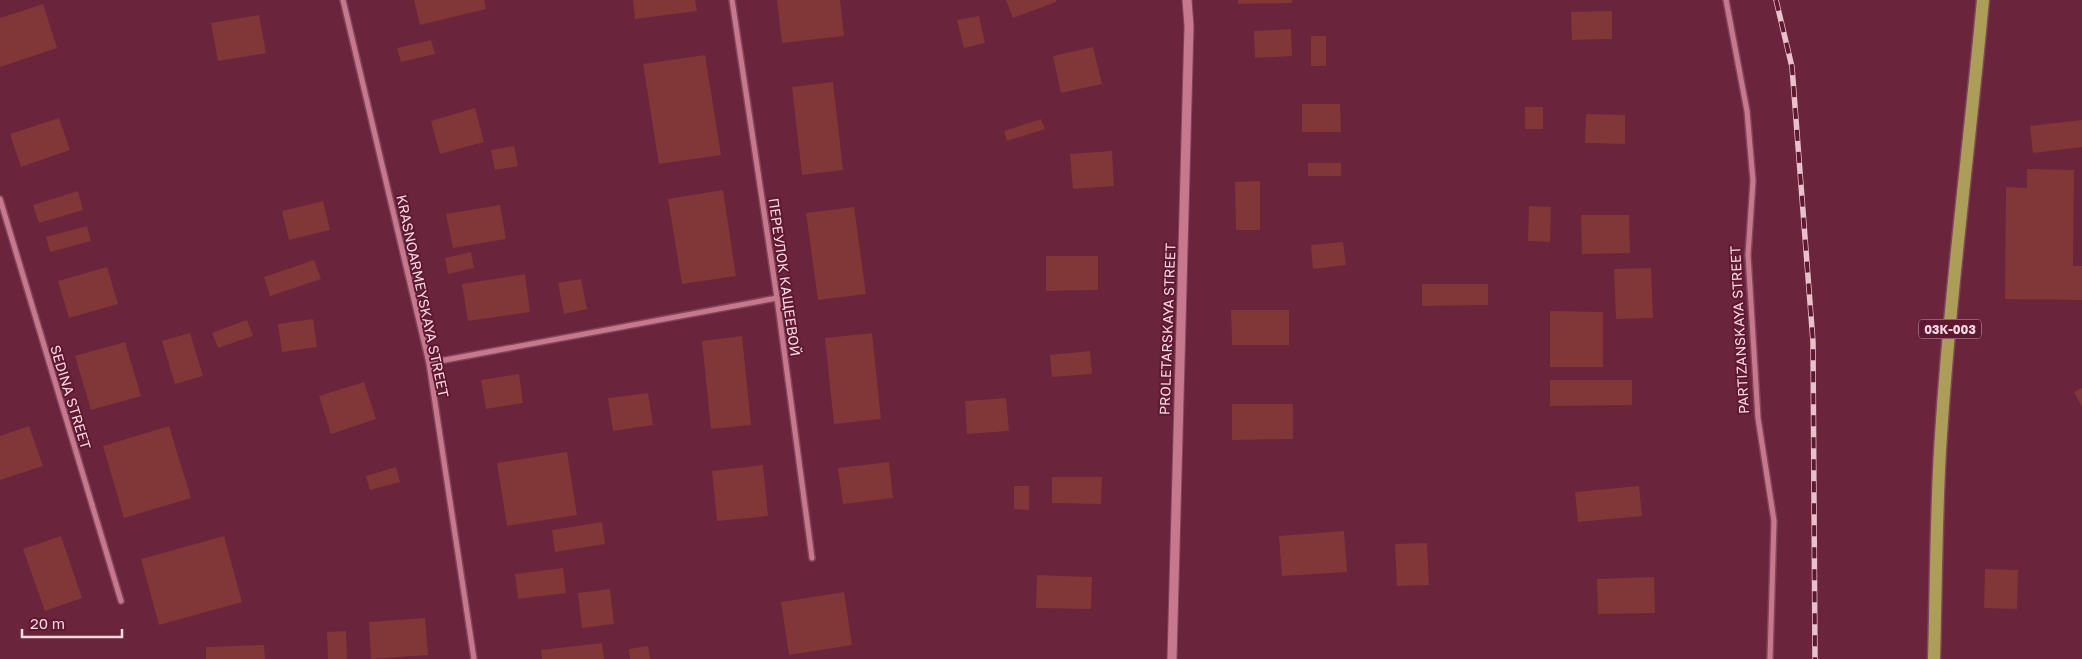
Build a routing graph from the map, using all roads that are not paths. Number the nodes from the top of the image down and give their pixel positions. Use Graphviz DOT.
graph roads {
  1 [pos="343,0"];
  2 [pos="732,0"];
  3 [pos="1187,0"];
  4 [pos="1726,0"];
  5 [pos="1983,0"];
  6 [pos="0,199"];
  7 [pos="777,298"];
  8 [pos="428,362"];
  9 [pos="812,558"];
  10 [pos="122,601"];
  11 [pos="474,659"];
  12 [pos="1172,659"];
  13 [pos="1770,659"];
  14 [pos="1934,659"];
  1 -- 8 [label="street, KRASNOARMEYSKAYA STREET"];
  2 -- 7 [label="street, ПЕРЕУЛОК КАЩЕЕВОЙ"];
  3 -- 12 [label="street, PROLETARSKAYA STREET"];
  4 -- 13 [label="street, PARTIZANSKAYA STREET"];
  5 -- 14 [label="main road, 03К-003"];
  6 -- 10 [label="street, SEDINA STREET"];
  7 -- 8 [label="street"];
  7 -- 9 [label="street, ПЕРЕУЛОК КАЩЕЕВОЙ"];
  8 -- 11 [label="street, KRASNOARMEYSKAYA STREET"];
}
